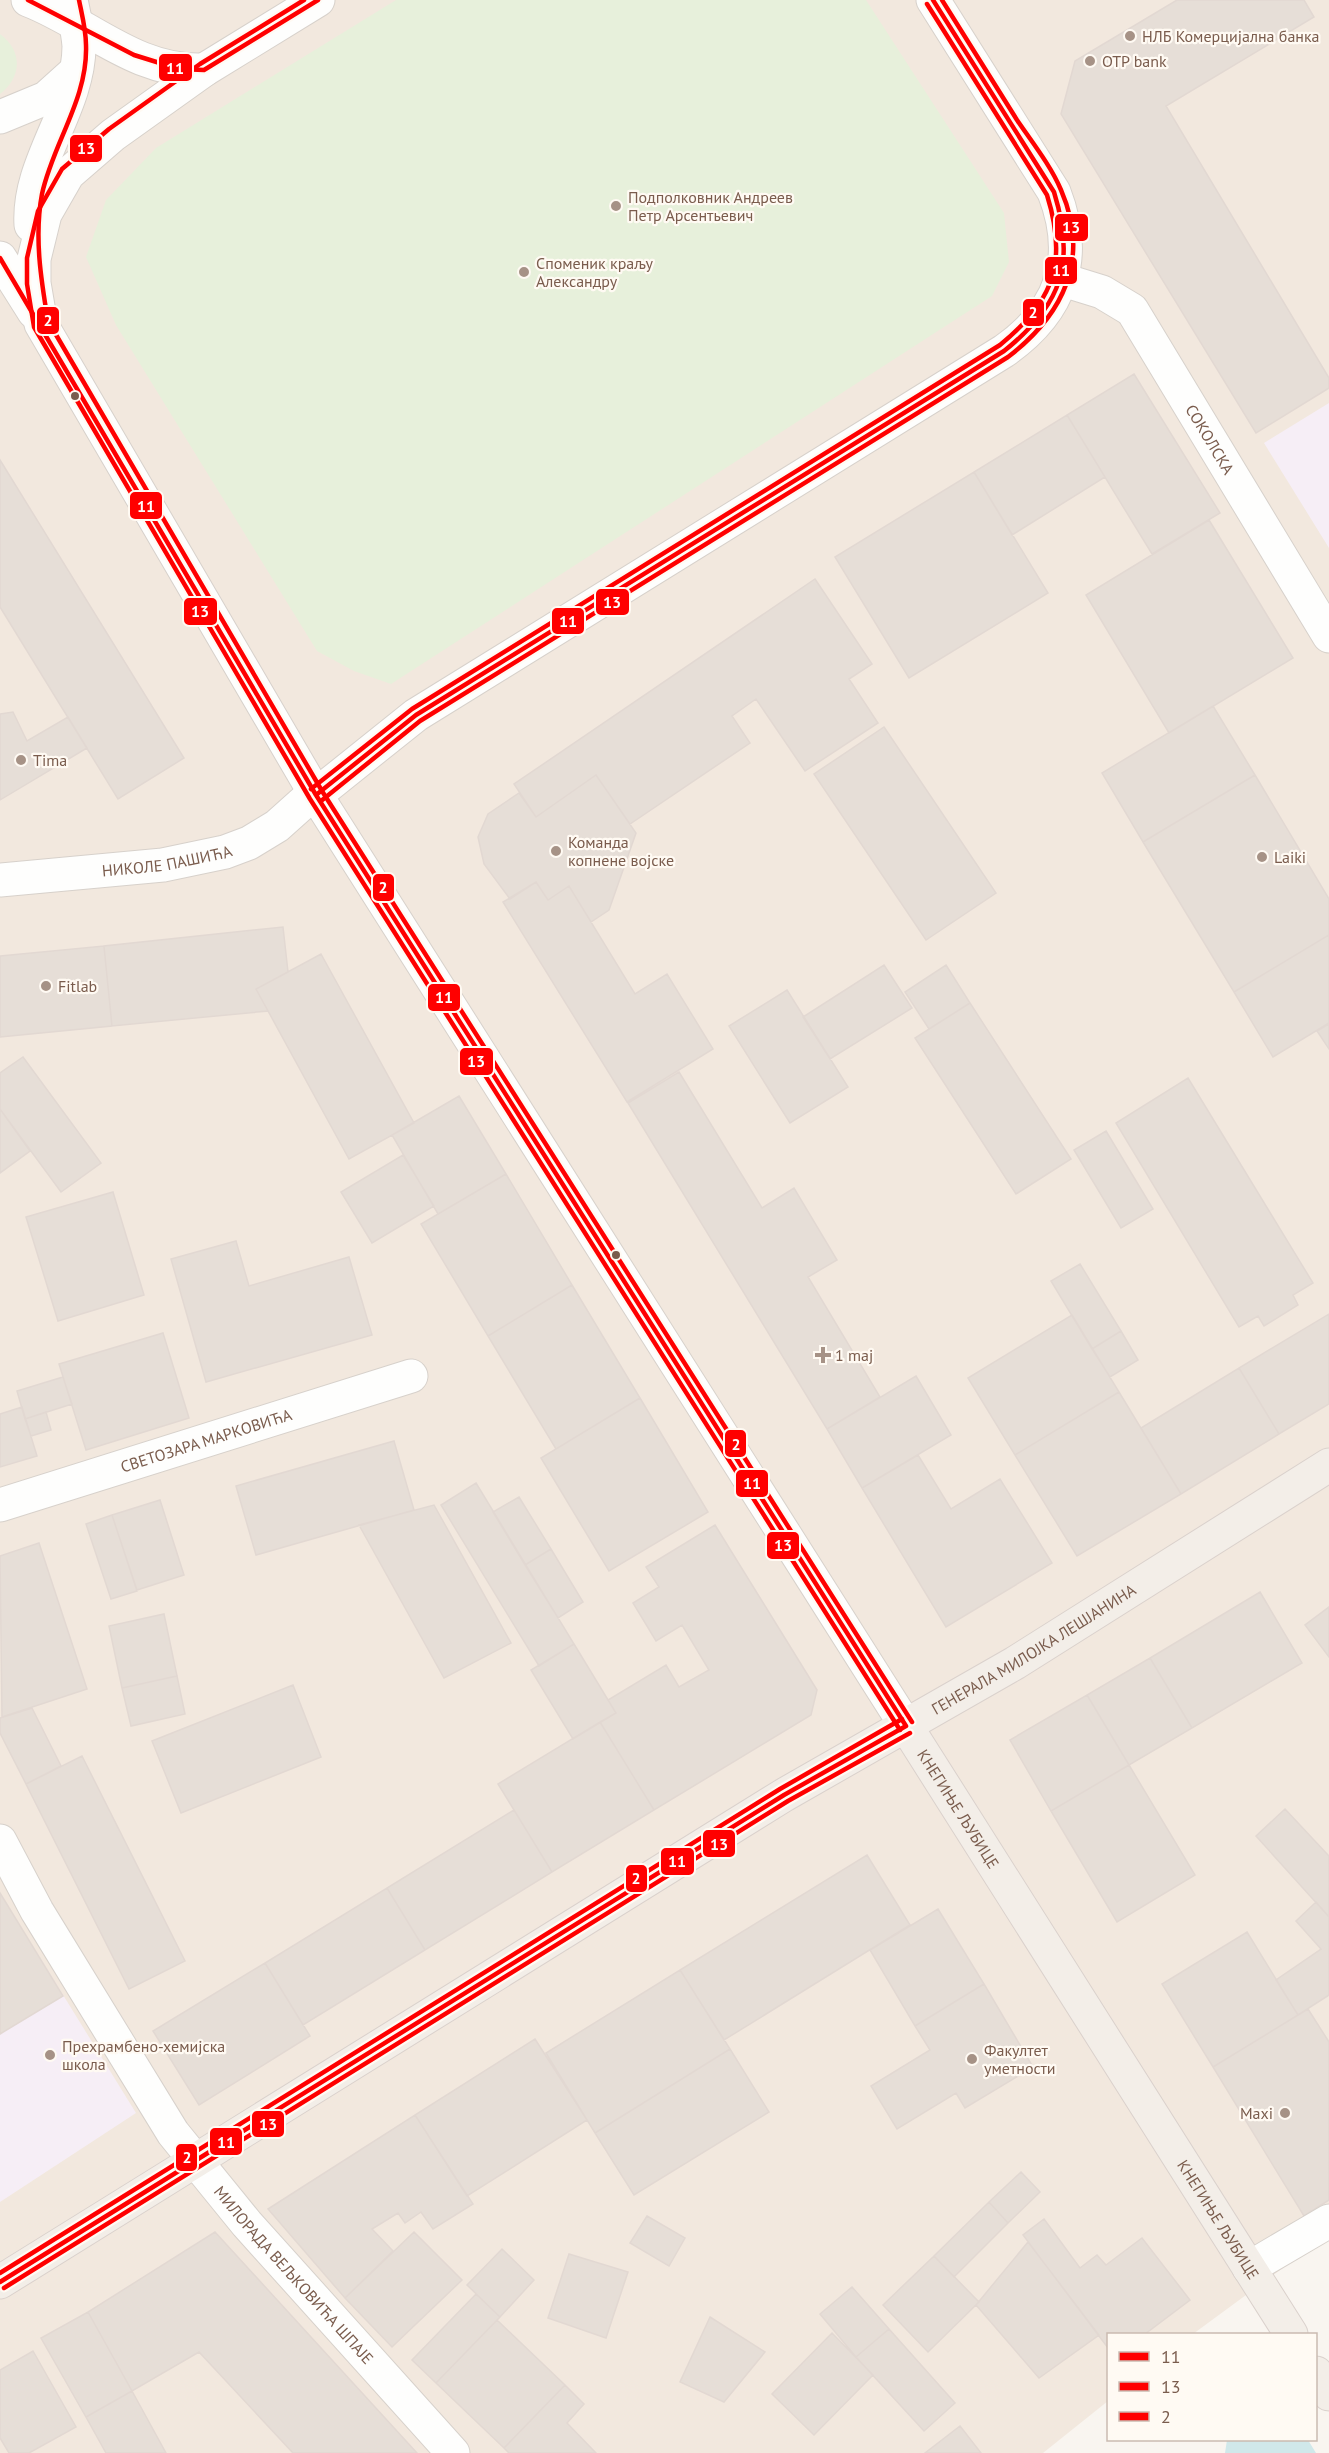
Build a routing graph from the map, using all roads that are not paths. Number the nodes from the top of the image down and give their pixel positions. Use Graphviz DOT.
graph roads {
  1 [pos="28,0"];
  2 [pos="318,0"];
  3 [pos="933,0"];
  4 [pos="73,13"];
  5 [pos="204,70"];
  6 [pos="75,71"];
  7 [pos="0,117"];
  8 [pos="0,258"];
  9 [pos="33,259"];
  10 [pos="1060,279"];
  11 [pos="41,324"];
  12 [pos="1329,636"];
  13 [pos="315,794"];
  14 [pos="0,880"];
  15 [pos="411,1376"];
  16 [pos="1329,1465"];
  17 [pos="0,1505"];
  18 [pos="906,1725"];
  19 [pos="0,1841"];
  20 [pos="195,2162"];
  21 [pos="1329,2221"];
  22 [pos="1249,2268"];
  23 [pos="0,2282"];
  24 [pos="1290,2333"];
  25 [pos="1317,2375"];
  26 [pos="1329,2394"];
  27 [pos="453,2453"];
  1 -- 4 [label="street"];
  2 -- 5 [label="street"];
  3 -- 10 [label="street, НИКОЛЕ ПАШИЋА"];
  4 -- 5 [label="street"];
  4 -- 6 [label="street"];
  5 -- 9 [label="street"];
  6 -- 7 [label="street"];
  6 -- 9 [label="street"];
  8 -- 11 [label="street, КНЕГИЊЕ ЉУБИЦЕ"];
  9 -- 11 [label="street"];
  10 -- 12 [label="street, СОКОЛСКА"];
  10 -- 13 [label="street, НИКОЛЕ ПАШИЋА"];
  11 -- 13 [label="street, КНЕГИЊЕ ЉУБИЦЕ"];
  13 -- 14 [label="street, НИКОЛЕ ПАШИЋА"];
  13 -- 18 [label="street, КНЕГИЊЕ ЉУБИЦЕ"];
  15 -- 17 [label="street, СВЕТОЗАРА МАРКОВИЋА"];
  16 -- 18 [label="main road, ГЕНЕРАЛА МИЛОЈКА ЛЕШЈАНИНА"];
  18 -- 20 [label="main road, ГЕНЕРАЛА МИЛОЈКА ЛЕШЈАНИНА"];
  18 -- 22 [label="main road, КНЕГИЊЕ ЉУБИЦЕ"];
  19 -- 20 [label="street, МИЛОРАДА ВЕЉКОВИЋА ШПАЈЕ"];
  20 -- 23 [label="main road, ГЕНЕРАЛА МИЛОЈКА ЛЕШЈАНИНА"];
  20 -- 27 [label="street, МИЛОРАДА ВЕЉКОВИЋА ШПАЈЕ"];
  21 -- 22 [label="street"];
  22 -- 24 [label="main road, КНЕГИЊЕ ЉУБИЦЕ"];
  25 -- 26 [label="main road"];
}
